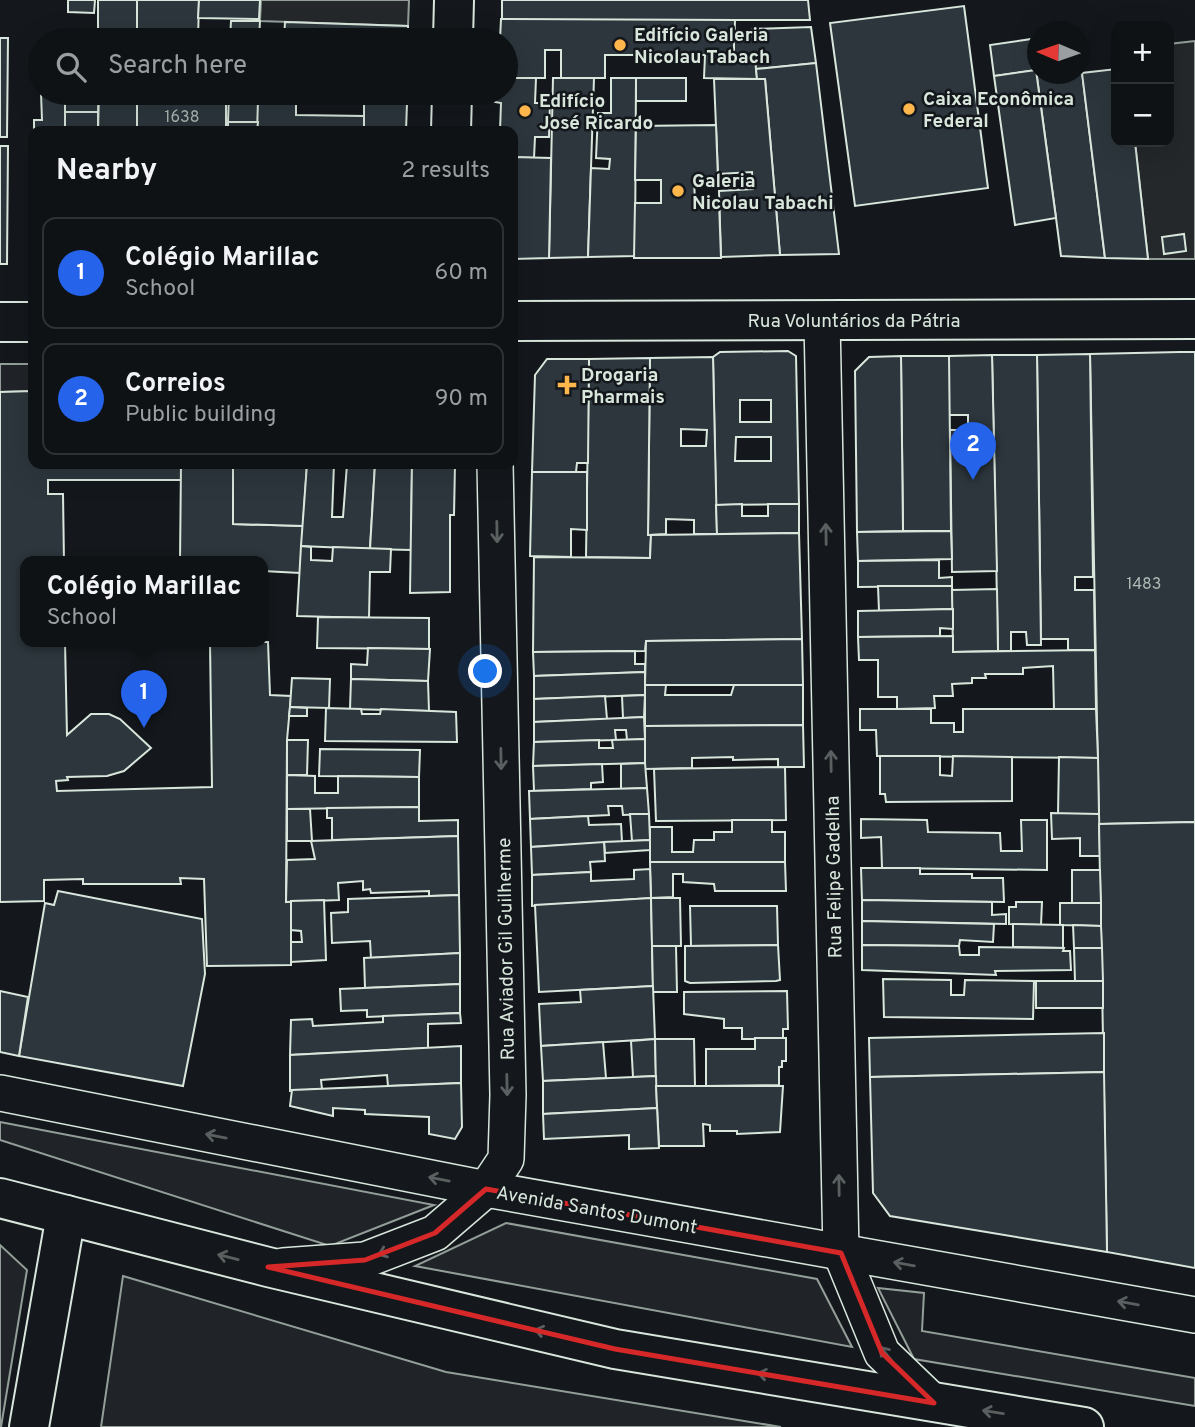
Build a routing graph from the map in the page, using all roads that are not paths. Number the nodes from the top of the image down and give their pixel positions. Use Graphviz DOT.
graph roads {
  1 [pos="454,0"];
  2 [pos="453,28"];
  3 [pos="452,105"];
  4 [pos="451,126"];
  5 [pos="1195,319"];
  6 [pos="822,320"];
  7 [pos="518,321"];
  8 [pos="0,322"];
  9 [pos="28,322"];
  10 [pos="495,469"];
  11 [pos="0,1093"];
  12 [pos="486,1189"];
  13 [pos="0,1198"];
  14 [pos="66,1215"];
  15 [pos="841,1253"];
  16 [pos="268,1267"];
  17 [pos="1195,1315"];
  18 [pos="934,1403"];
  19 [pos="29,1427"];
  20 [pos="1084,1427"];
  1 -- 2 [label="main road"];
  3 -- 4 [label="main road"];
  5 -- 6 [label="main road, Rua Voluntários da Pátria"];
  6 -- 7 [label="main road, Rua Voluntários da Pátria"];
  15 -- 6 [label="street, Rua Felipe Gadelha, one-way"];
  8 -- 9 [label="main road"];
  10 -- 12 [label="street, Rua Aviador Gil Guilherme, one-way"];
  12 -- 11 [label="street, Avenida Santos Dumont, one-way"];
  12 -- 15 [label="street, Avenida Santos Dumont"];
  12 -- 16 [label="street, Rua Aviador Gil Guilherme, one-way"];
  13 -- 14 [label="main road"];
  16 -- 14 [label="main road, one-way"];
  14 -- 19 [label="main road"];
  17 -- 15 [label="street, Avenida Santos Dumont, one-way"];
  18 -- 15 [label="street, Rua Felipe Gadelha, one-way"];
  18 -- 16 [label="main road, one-way"];
  20 -- 18 [label="main road, one-way"];
}
